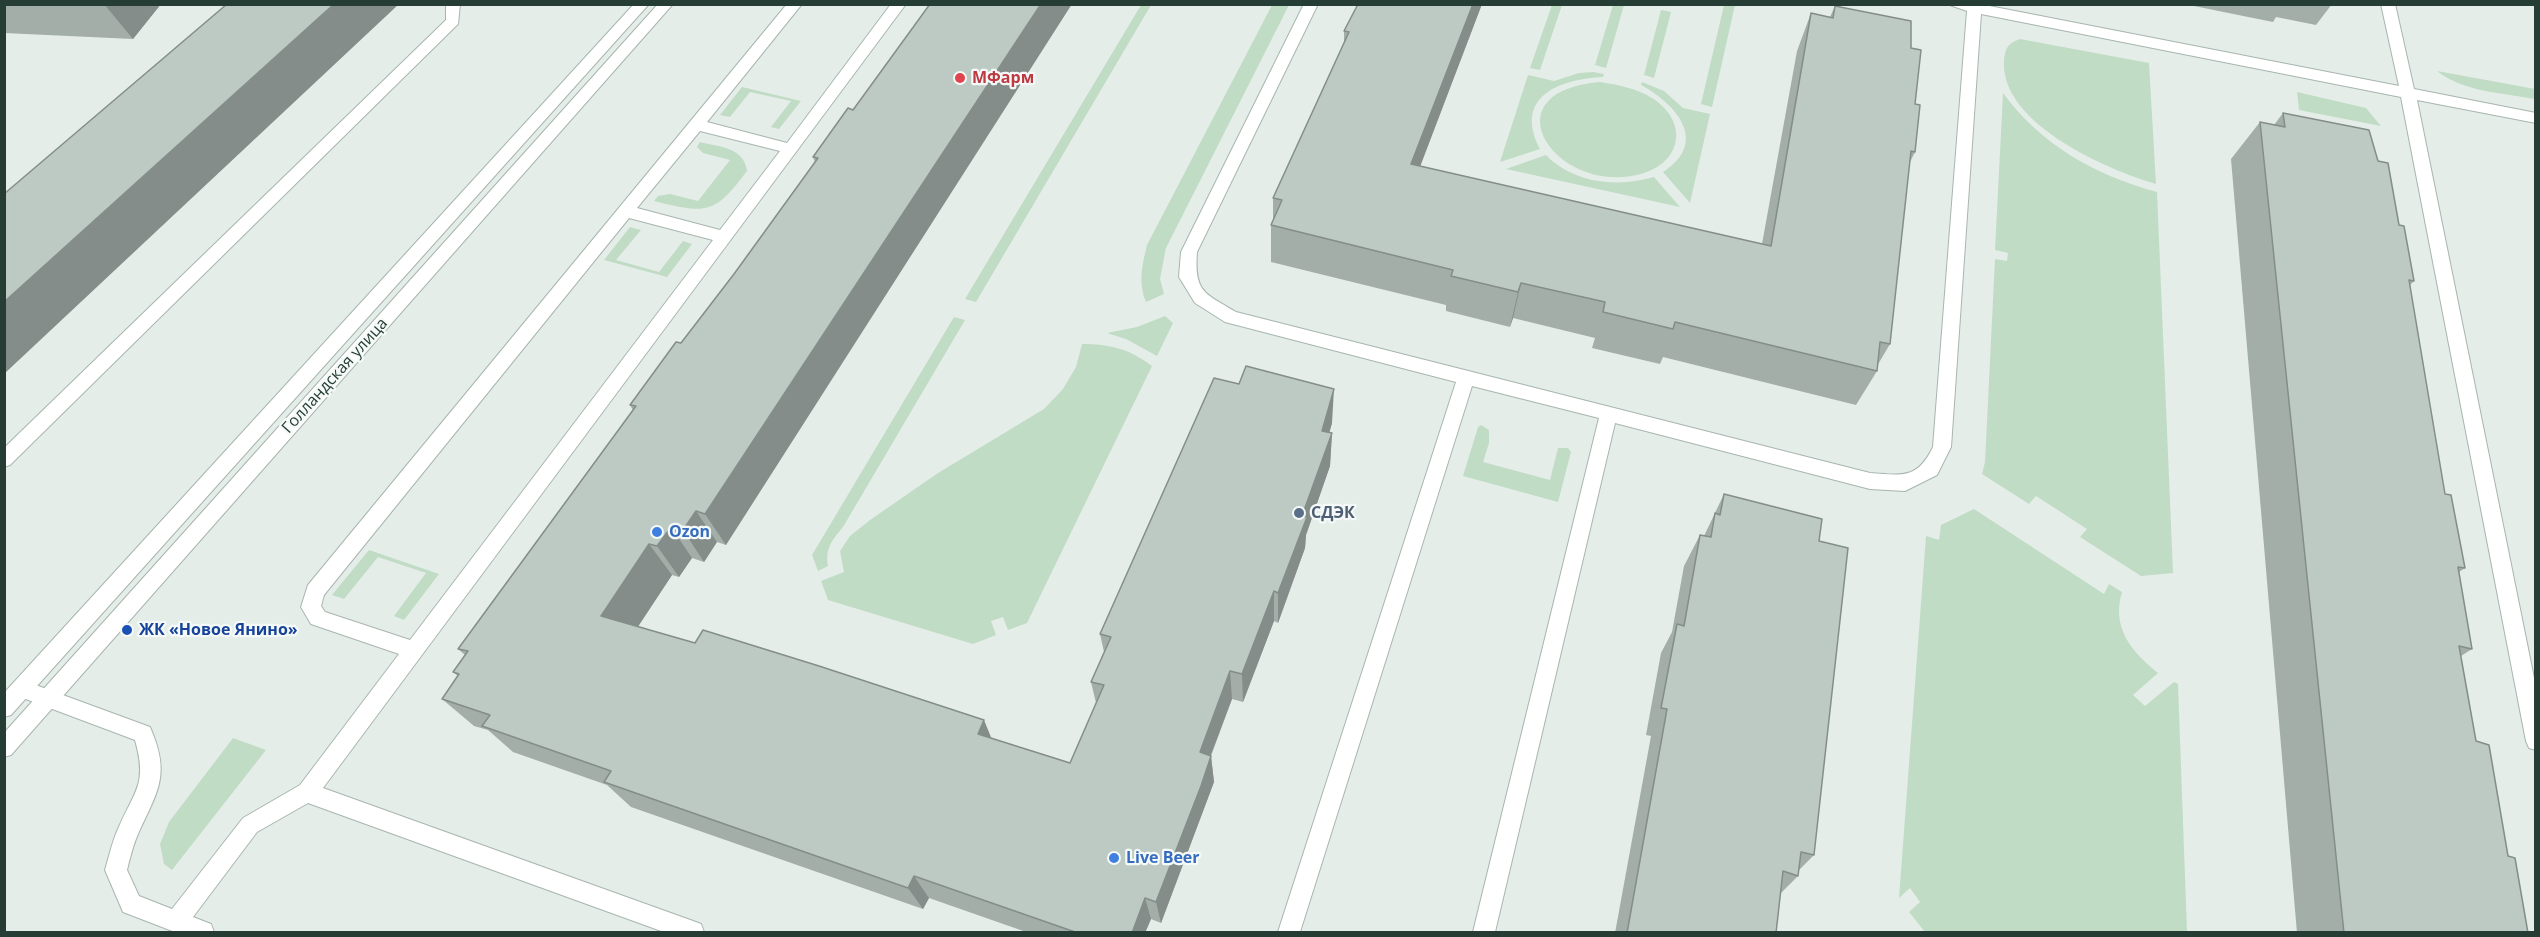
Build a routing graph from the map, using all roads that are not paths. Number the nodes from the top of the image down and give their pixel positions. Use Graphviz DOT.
graph roads {
  1 [pos="453,4"];
  2 [pos="642,4"];
  3 [pos="666,4"];
  4 [pos="795,4"];
  5 [pos="899,4"];
  6 [pos="1311,4"];
  7 [pos="1954,4"];
  8 [pos="2388,4"];
  9 [pos="1974,9"];
  10 [pos="2406,93"];
  11 [pos="2535,118"];
  12 [pos="697,125"];
  13 [pos="791,148"];
  14 [pos="626,211"];
  15 [pos="724,237"];
  16 [pos="1466,377"];
  17 [pos="1609,413"];
  18 [pos="4,460"];
  19 [pos="413,650"];
  20 [pos="22,689"];
  21 [pos="48,699"];
  22 [pos="4,708"];
  23 [pos="2535,741"];
  24 [pos="4,748"];
  25 [pos="307,792"];
  26 [pos="176,922"];
  27 [pos="203,933"];
  28 [pos="693,933"];
  29 [pos="1289,933"];
  30 [pos="1484,933"];
  1 -- 18 [label="street"];
  2 -- 20 [label="street, Голландская улица"];
  3 -- 21 [label="street, Голландская улица"];
  4 -- 12 [label="street"];
  5 -- 13 [label="street"];
  6 -- 16 [label="street"];
  7 -- 9 [label="street"];
  8 -- 10 [label="street"];
  9 -- 10 [label="street"];
  9 -- 17 [label="street"];
  10 -- 11 [label="street"];
  10 -- 23 [label="street"];
  12 -- 13 [label="street"];
  12 -- 14 [label="street"];
  13 -- 15 [label="street"];
  14 -- 15 [label="street"];
  14 -- 19 [label="street"];
  15 -- 19 [label="street"];
  16 -- 17 [label="street"];
  16 -- 29 [label="street"];
  17 -- 30 [label="street"];
  19 -- 25 [label="street"];
  20 -- 21 [label="street"];
  20 -- 22 [label="street, Голландская улица"];
  21 -- 24 [label="street, Голландская улица"];
  21 -- 26 [label="street"];
  25 -- 26 [label="street"];
  25 -- 28 [label="street"];
  26 -- 27 [label="street"];
}
